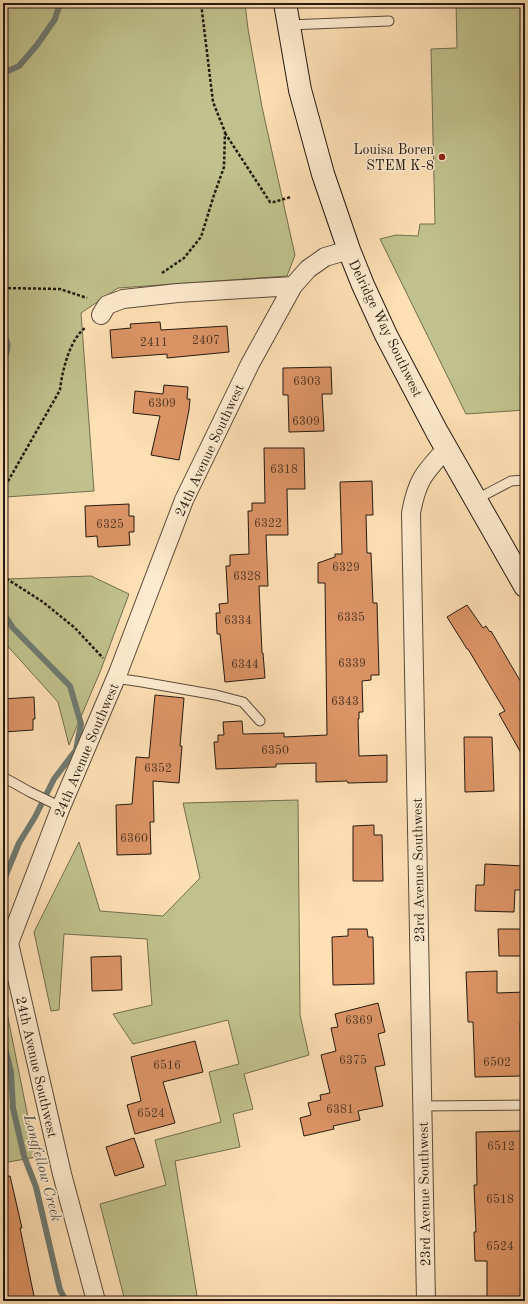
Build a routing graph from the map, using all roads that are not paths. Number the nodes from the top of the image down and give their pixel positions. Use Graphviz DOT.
graph roads {
  1 [pos="285,3"];
  2 [pos="389,21"];
  3 [pos="288,25"];
  4 [pos="349,250"];
  5 [pos="293,286"];
  6 [pos="104,310"];
  7 [pos="446,449"];
  8 [pos="525,480"];
  9 [pos="476,500"];
  10 [pos="525,586"];
  11 [pos="117,676"];
  12 [pos="260,721"];
  13 [pos="3,777"];
  14 [pos="56,805"];
  15 [pos="6,946"];
  16 [pos="525,1105"];
  17 [pos="422,1106"];
  18 [pos="96,1301"];
  19 [pos="426,1301"];
  1 -- 3 [label="main road, Delridge Way Southwest"];
  2 -- 3 [label="lane"];
  3 -- 4 [label="main road, Delridge Way Southwest"];
  4 -- 5 [label="street, 24th Avenue Southwest"];
  4 -- 7 [label="main road, Delridge Way Southwest"];
  5 -- 6 [label="street"];
  5 -- 11 [label="street, 24th Avenue Southwest"];
  7 -- 9 [label="main road, Delridge Way Southwest"];
  7 -- 17 [label="street, 23rd Avenue Southwest"];
  8 -- 9 [label="lane"];
  9 -- 10 [label="main road, Delridge Way Southwest"];
  11 -- 12 [label="lane"];
  11 -- 14 [label="street, 24th Avenue Southwest"];
  13 -- 14 [label="lane"];
  14 -- 15 [label="street, 24th Avenue Southwest"];
  15 -- 18 [label="street, 24th Avenue Southwest"];
  16 -- 17 [label="lane"];
  17 -- 19 [label="street, 23rd Avenue Southwest"];
}
